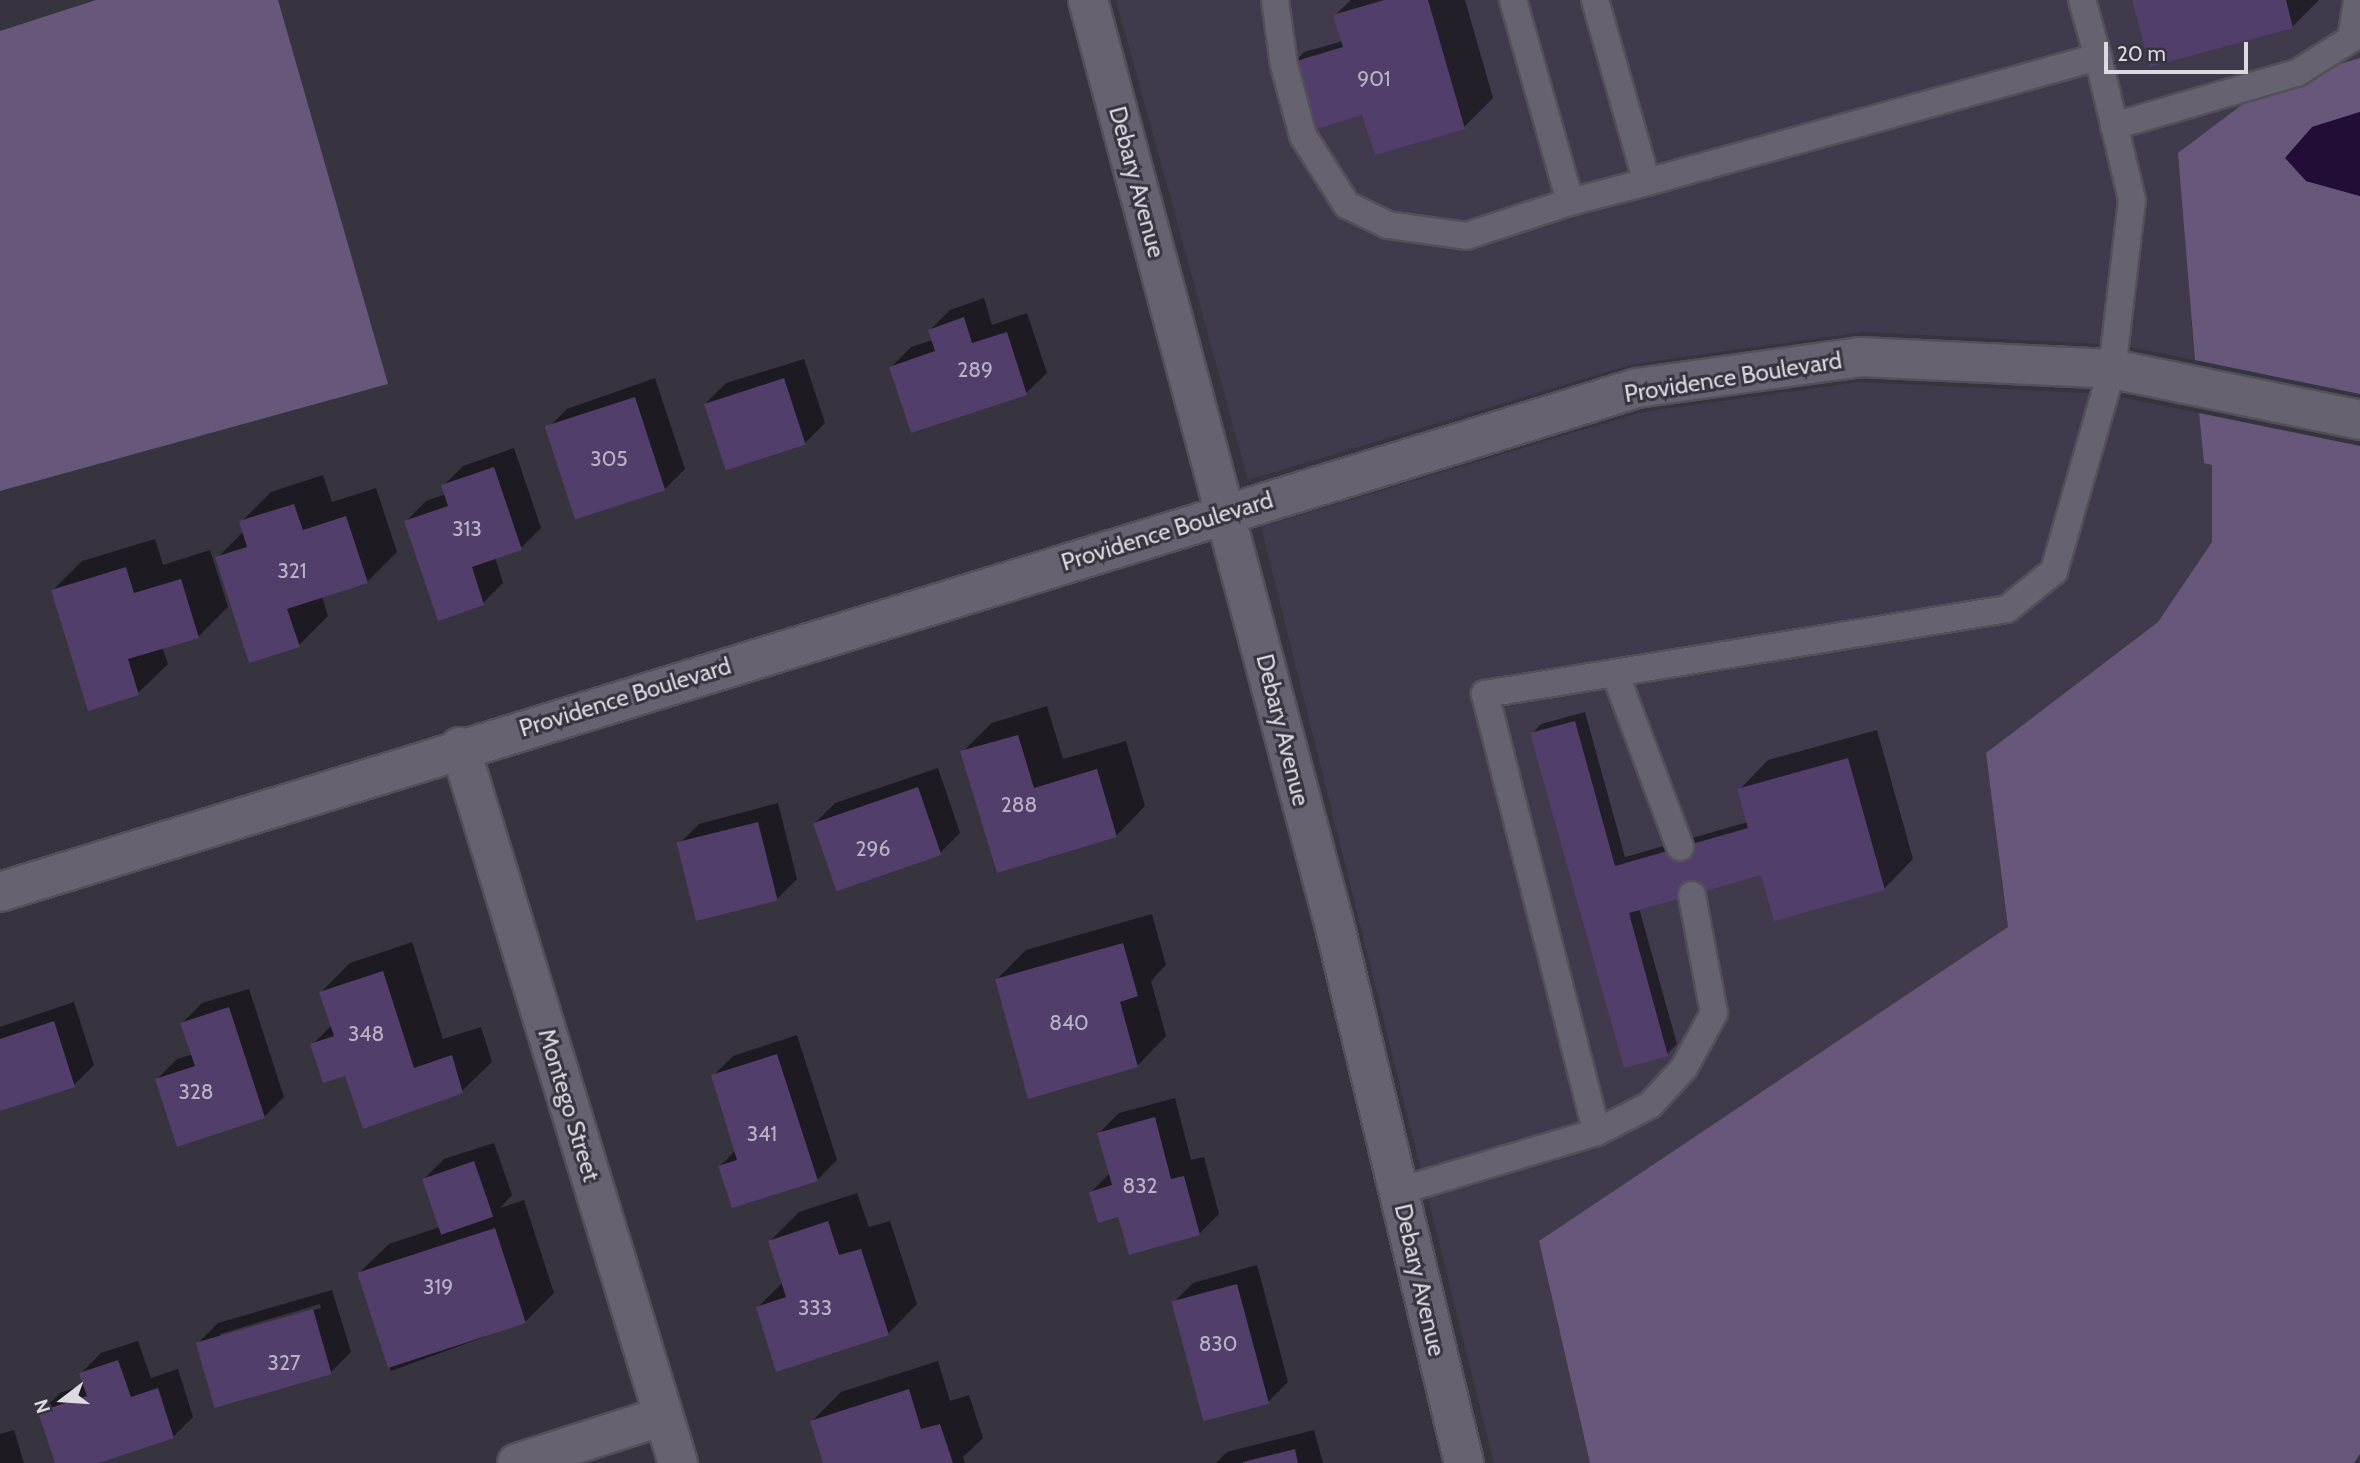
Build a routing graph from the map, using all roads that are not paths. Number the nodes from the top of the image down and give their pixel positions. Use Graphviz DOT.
graph roads {
  1 [pos="1088,0"];
  2 [pos="1275,0"];
  3 [pos="1514,0"];
  4 [pos="1595,0"];
  5 [pos="2082,0"];
  6 [pos="2357,0"];
  7 [pos="2098,57"];
  8 [pos="2114,126"];
  9 [pos="1647,182"];
  10 [pos="1570,202"];
  11 [pos="2112,369"];
  12 [pos="2360,420"];
  13 [pos="1228,512"];
  14 [pos="1615,673"];
  15 [pos="460,747"];
  16 [pos="1680,847"];
  17 [pos="0,892"];
  18 [pos="1692,895"];
  19 [pos="1597,1132"];
  20 [pos="1399,1191"];
  21 [pos="663,1416"];
  22 [pos="517,1463"];
  23 [pos="678,1463"];
  24 [pos="1464,1463"];
  1 -- 13 [label="main road, Debary Avenue"];
  2 -- 10 [label="lane"];
  3 -- 10 [label="lane"];
  4 -- 9 [label="lane"];
  5 -- 7 [label="lane"];
  6 -- 8 [label="lane"];
  7 -- 8 [label="lane"];
  7 -- 9 [label="lane"];
  8 -- 11 [label="lane"];
  9 -- 10 [label="lane"];
  11 -- 12 [label="main road, Providence Boulevard"];
  11 -- 13 [label="main road, Providence Boulevard"];
  11 -- 14 [label="lane"];
  13 -- 15 [label="main road, Providence Boulevard"];
  13 -- 20 [label="main road, Debary Avenue"];
  14 -- 16 [label="lane"];
  14 -- 19 [label="lane"];
  15 -- 17 [label="main road, Providence Boulevard"];
  15 -- 21 [label="main road, Montego Street"];
  18 -- 19 [label="lane"];
  19 -- 20 [label="lane"];
  20 -- 24 [label="main road, Debary Avenue"];
  21 -- 22 [label="main road"];
  21 -- 23 [label="main road, Montego Street"];
}
